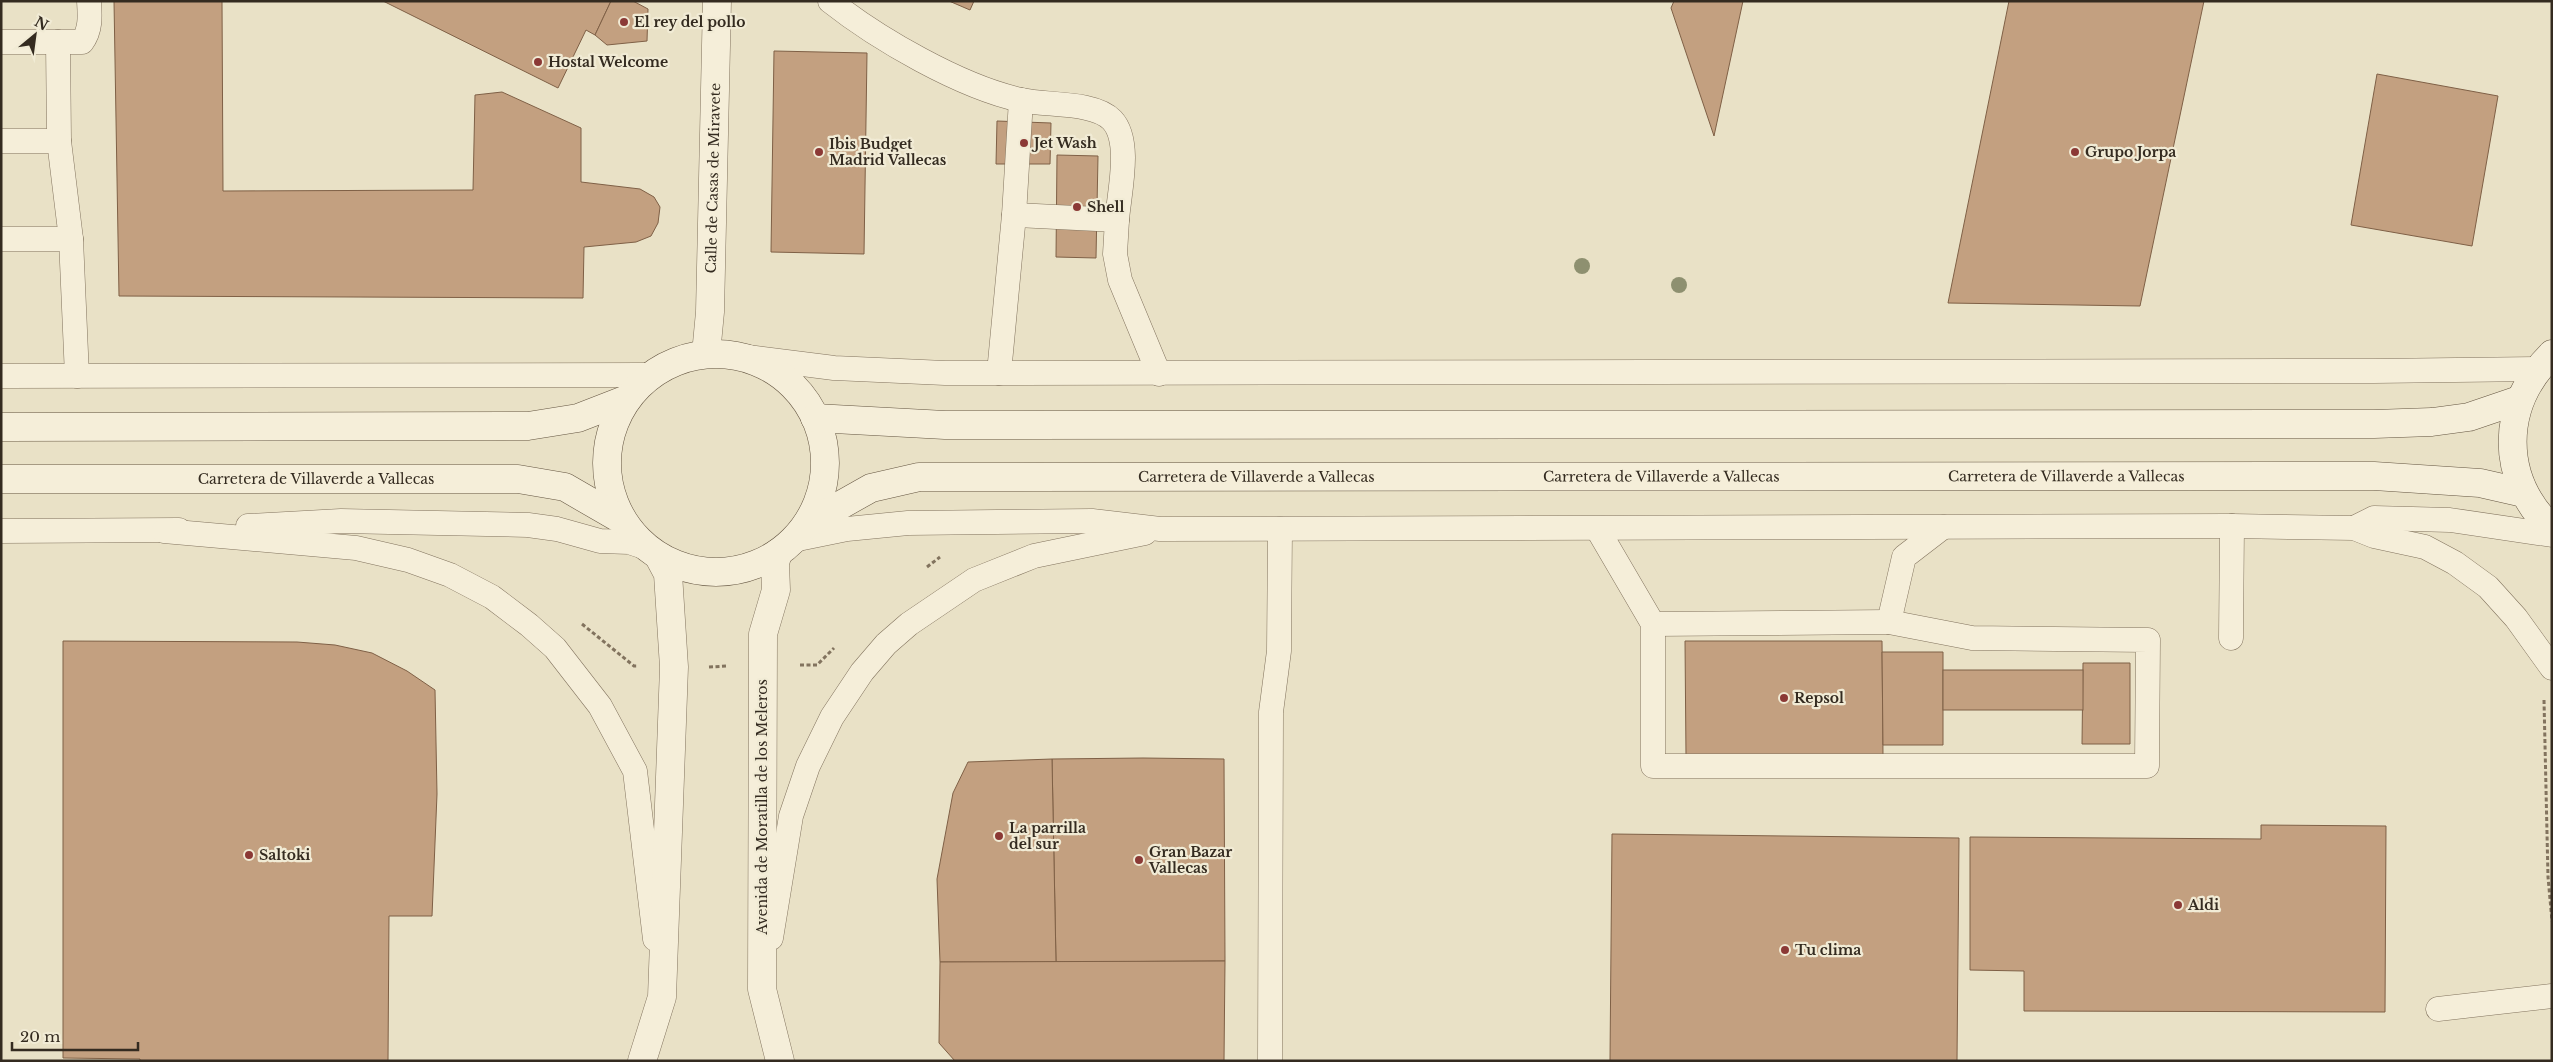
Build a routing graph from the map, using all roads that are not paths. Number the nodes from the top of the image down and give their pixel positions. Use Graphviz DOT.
graph roads {
  1 [pos="90,1"];
  2 [pos="717,1"];
  3 [pos="830,1"];
  4 [pos="1,42"];
  5 [pos="58,42"];
  6 [pos="1021,100"];
  7 [pos="1,141"];
  8 [pos="59,141"];
  9 [pos="1014,215"];
  10 [pos="1117,220"];
  11 [pos="1,239"];
  12 [pos="71,239"];
  13 [pos="706,354"];
  14 [pos="740,356"];
  15 [pos="2544,362"];
  16 [pos="999,373"];
  17 [pos="1159,374"];
  18 [pos="650,375"];
  19 [pos="1,376"];
  20 [pos="77,376"];
  21 [pos="627,399"];
  22 [pos="2519,400"];
  23 [pos="815,418"];
  24 [pos="1,428"];
  25 [pos="1,479"];
  26 [pos="2524,493"];
  27 [pos="622,520"];
  28 [pos="2232,526"];
  29 [pos="1943,527"];
  30 [pos="2354,528"];
  31 [pos="1160,529"];
  32 [pos="2552,529"];
  33 [pos="1280,530"];
  34 [pos="1598,530"];
  35 [pos="1,531"];
  36 [pos="164,531"];
  37 [pos="2552,535"];
  38 [pos="793,539"];
  39 [pos="653,553"];
  40 [pos="1890,622"];
  41 [pos="1653,624"];
  42 [pos="2231,638"];
  43 [pos="2547,660"];
  44 [pos="762,989"];
  45 [pos="2552,996"];
  46 [pos="662,997"];
  47 [pos="2438,1008"];
  48 [pos="642,1061"];
  49 [pos="780,1061"];
  50 [pos="1270,1061"];
  1 -- 5 [label="lane"];
  2 -- 13 [label="main road, Calle de Casas de Miravete"];
  3 -- 6 [label="lane"];
  4 -- 5 [label="lane"];
  5 -- 8 [label="lane"];
  6 -- 9 [label="lane"];
  6 -- 10 [label="lane"];
  7 -- 8 [label="lane"];
  8 -- 12 [label="lane"];
  9 -- 10 [label="lane"];
  9 -- 16 [label="lane"];
  10 -- 17 [label="lane"];
  11 -- 12 [label="lane"];
  12 -- 20 [label="lane"];
  13 -- 14 [label="main road"];
  13 -- 18 [label="main road"];
  14 -- 16 [label="lane"];
  14 -- 23 [label="main road, Avenida de Moratilla de los Meleros"];
  15 -- 17 [label="lane"];
  15 -- 22 [label="main road"];
  16 -- 17 [label="lane"];
  18 -- 20 [label="lane"];
  18 -- 21 [label="main road"];
  19 -- 20 [label="lane"];
  21 -- 24 [label="main road"];
  21 -- 27 [label="main road"];
  22 -- 23 [label="main road"];
  22 -- 26 [label="main road"];
  23 -- 38 [label="main road, Avenida de Moratilla de los Meleros"];
  25 -- 27 [label="main road, Carretera de Villaverde a Vallecas"];
  26 -- 32 [label="main road"];
  26 -- 38 [label="main road, Carretera de Villaverde a Vallecas"];
  27 -- 39 [label="main road"];
  28 -- 29 [label="lane"];
  28 -- 30 [label="lane"];
  28 -- 42 [label="lane"];
  29 -- 34 [label="lane"];
  29 -- 40 [label="lane"];
  30 -- 37 [label="lane"];
  30 -- 43 [label="lane"];
  31 -- 33 [label="lane"];
  31 -- 38 [label="lane"];
  31 -- 44 [label="lane"];
  33 -- 34 [label="lane"];
  33 -- 50 [label="lane"];
  34 -- 41 [label="lane"];
  35 -- 36 [label="lane"];
  36 -- 39 [label="lane"];
  36 -- 46 [label="lane"];
  38 -- 39 [label="main road, Carretera de Villaverde a Vallecas"];
  38 -- 44 [label="main road, Avenida de Moratilla de los Meleros"];
  39 -- 46 [label="main road"];
  40 -- 41 [label="lane"];
  40 -- 41 [label="lane"];
  44 -- 49 [label="main road, Avenida de Moratilla de los Meleros"];
  45 -- 47 [label="lane"];
  46 -- 48 [label="main road"];
}
